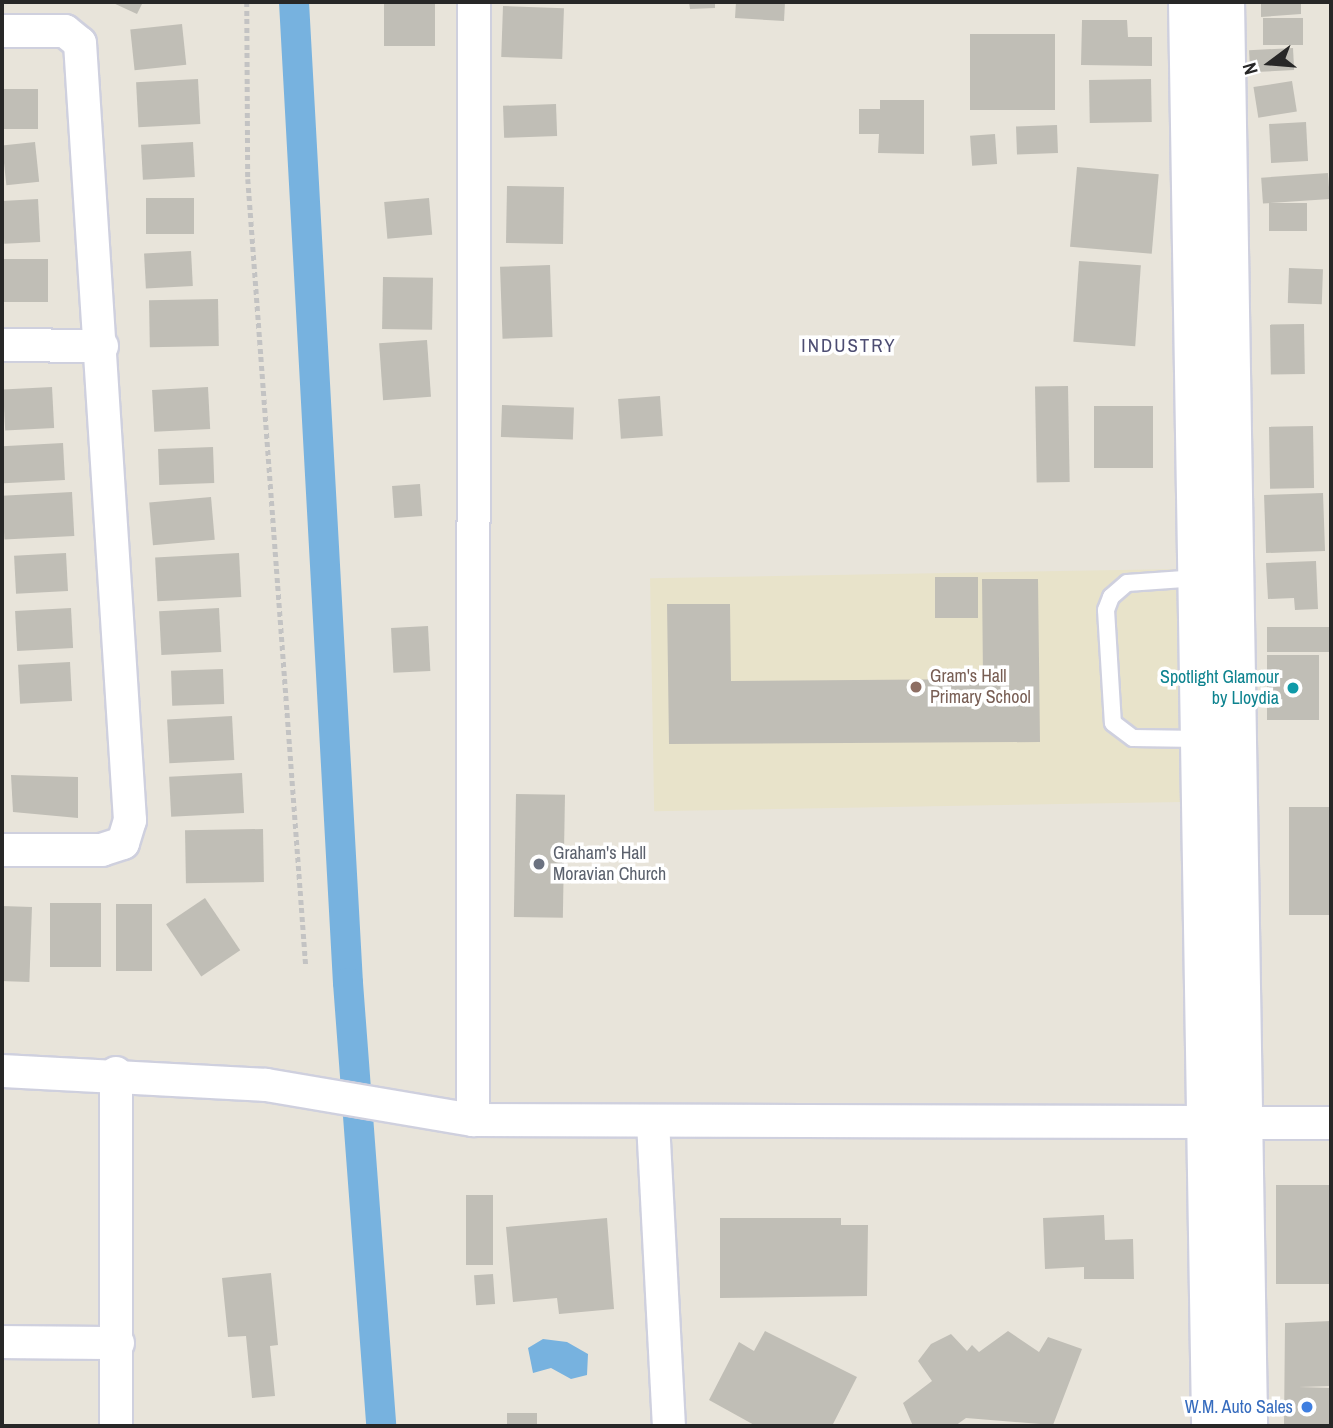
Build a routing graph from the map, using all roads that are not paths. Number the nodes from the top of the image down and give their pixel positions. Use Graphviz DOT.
graph roads {
  1 [pos="474,2"];
  2 [pos="1188,2"];
  3 [pos="1225,2"];
  4 [pos="2,31"];
  5 [pos="2,345"];
  6 [pos="102,346"];
  7 [pos="1214,577"];
  8 [pos="1219,739"];
  9 [pos="2,850"];
  10 [pos="2,1071"];
  11 [pos="116,1073"];
  12 [pos="473,1120"];
  13 [pos="653,1122"];
  14 [pos="1224,1123"];
  15 [pos="1331,1124"];
  16 [pos="2,1342"];
  17 [pos="118,1343"];
  18 [pos="116,1426"];
  19 [pos="669,1426"];
  20 [pos="1211,1426"];
  21 [pos="1248,1426"];
  1 -- 12 [label="street"];
  2 -- 7 [label="main road"];
  3 -- 7 [label="main road"];
  4 -- 6 [label="street"];
  5 -- 6 [label="street"];
  6 -- 9 [label="street"];
  7 -- 8 [label="main road"];
  7 -- 8 [label="lane"];
  8 -- 14 [label="main road"];
  10 -- 11 [label="street"];
  11 -- 12 [label="street"];
  11 -- 17 [label="street"];
  12 -- 13 [label="street"];
  13 -- 14 [label="street"];
  13 -- 19 [label="street"];
  14 -- 15 [label="street"];
  14 -- 20 [label="main road"];
  14 -- 21 [label="main road"];
  16 -- 17 [label="street"];
  17 -- 18 [label="street"];
}
